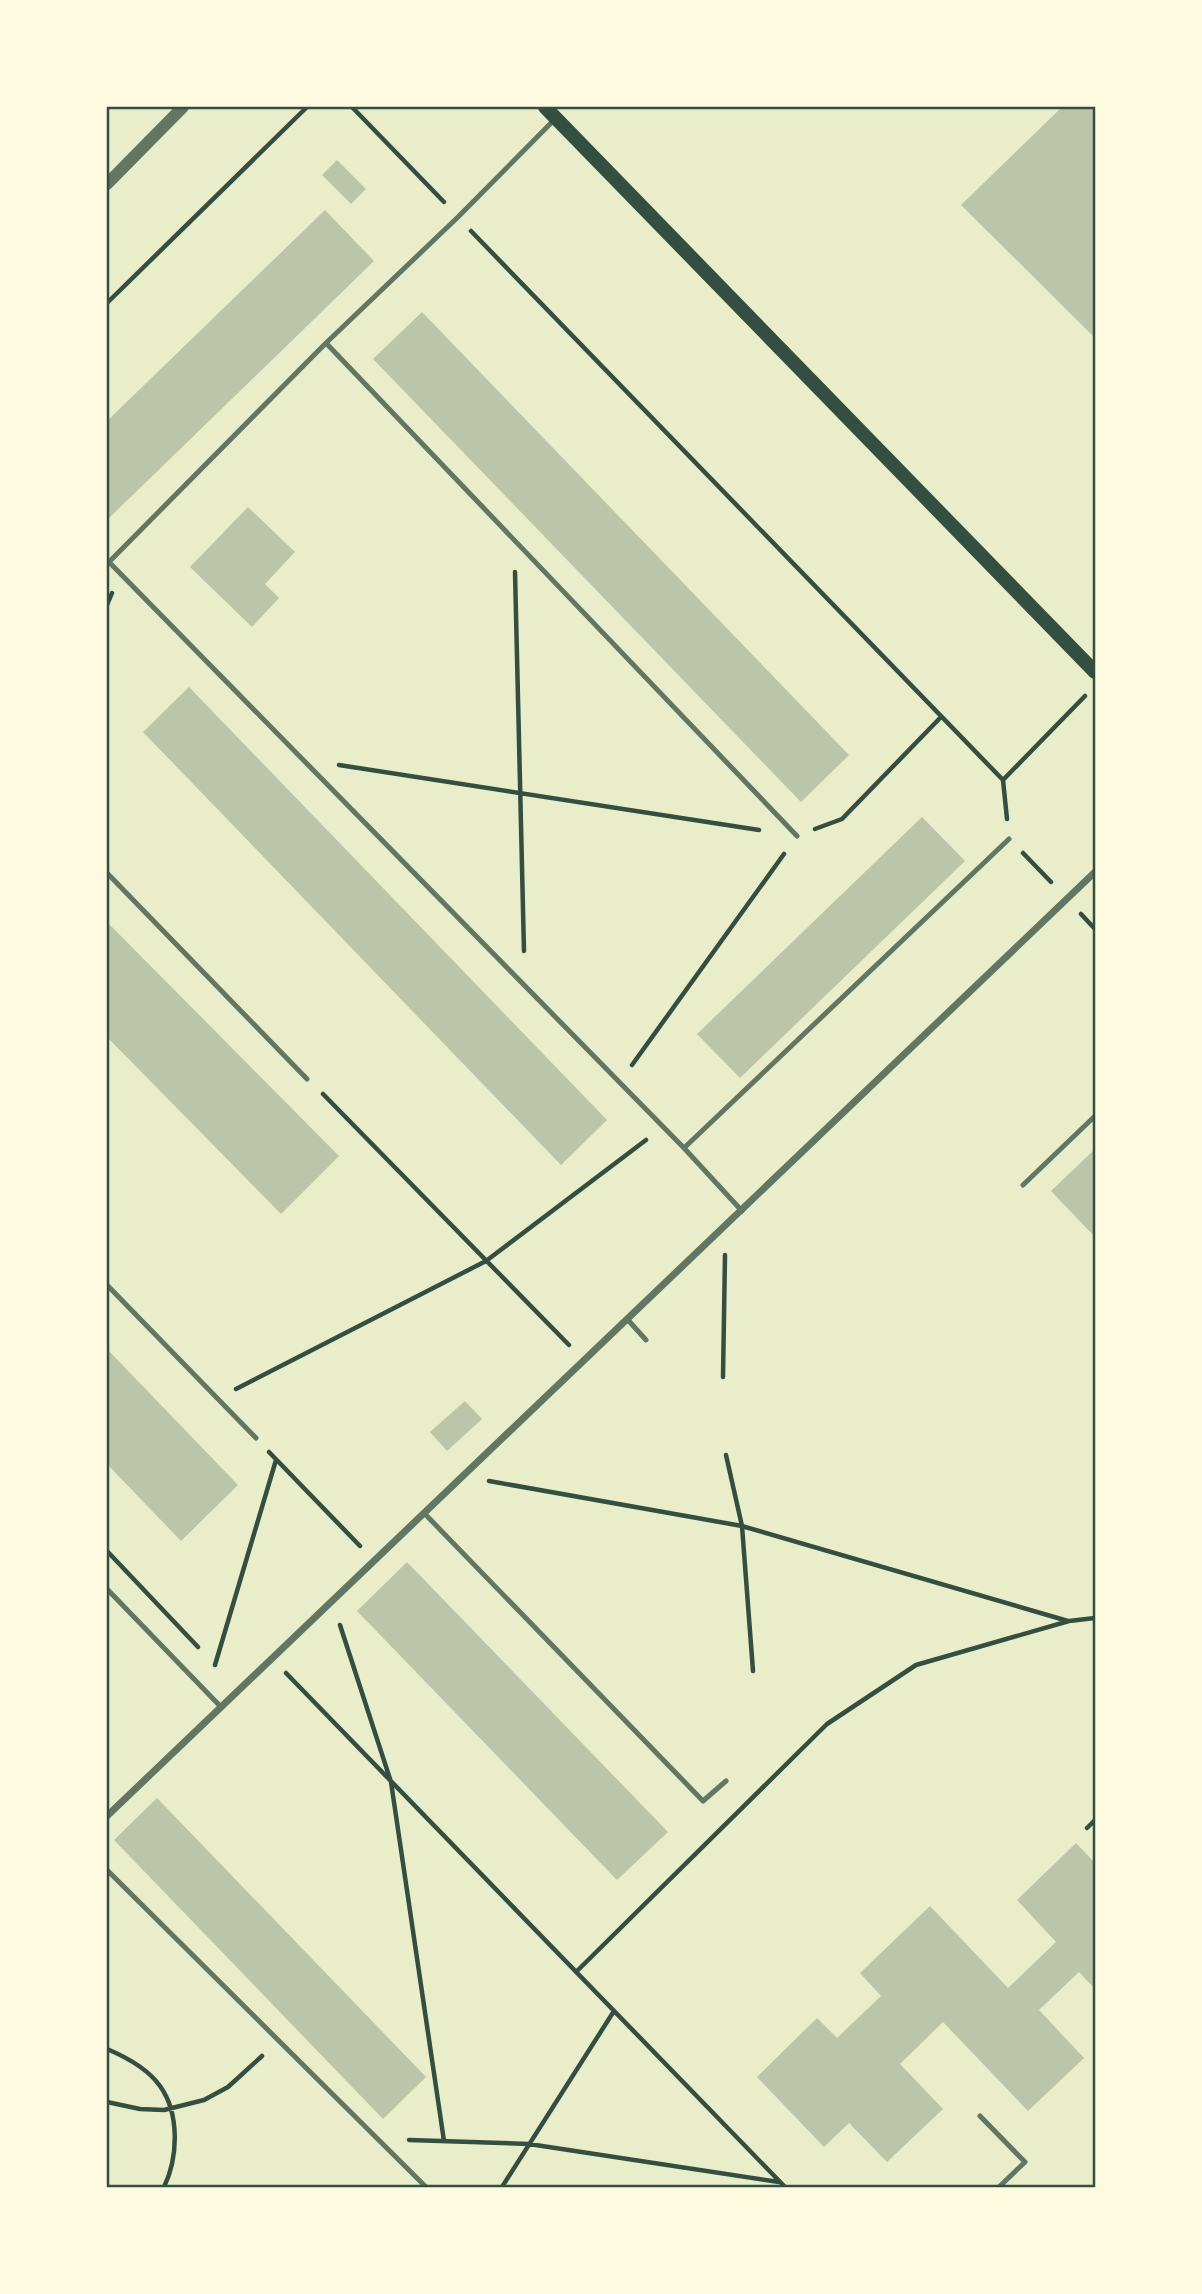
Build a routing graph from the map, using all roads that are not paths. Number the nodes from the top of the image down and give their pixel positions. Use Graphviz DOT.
graph roads {
  1 [pos="183,107"];
  2 [pos="545,107"];
  3 [pos="556,118"];
  4 [pos="107,184"];
  5 [pos="326,343"];
  6 [pos="108,563"];
  7 [pos="1095,672"];
  8 [pos="797,836"];
  9 [pos="1009,838"];
  10 [pos="1095,872"];
  11 [pos="107,873"];
  12 [pos="307,1079"];
  13 [pos="1095,1116"];
  14 [pos="684,1148"];
  15 [pos="1023,1185"];
  16 [pos="742,1211"];
  17 [pos="107,1285"];
  18 [pos="628,1320"];
  19 [pos="646,1340"];
  20 [pos="256,1438"];
  21 [pos="424,1513"];
  22 [pos="107,1589"];
  23 [pos="221,1707"];
  24 [pos="726,1780"];
  25 [pos="107,1816"];
  26 [pos="107,1870"];
  27 [pos="980,2116"];
  28 [pos="426,2187"];
  29 [pos="999,2187"];
  1 -- 4 [label="street"];
  2 -- 3 [label="main road"];
  3 -- 5 [label="lane"];
  3 -- 7 [label="main road"];
  5 -- 6 [label="lane"];
  5 -- 8 [label="lane"];
  6 -- 14 [label="lane"];
  9 -- 14 [label="lane"];
  10 -- 16 [label="street"];
  11 -- 12 [label="lane"];
  13 -- 15 [label="lane"];
  14 -- 16 [label="lane"];
  16 -- 18 [label="street"];
  17 -- 20 [label="lane"];
  18 -- 19 [label="lane"];
  18 -- 21 [label="street"];
  21 -- 23 [label="street"];
  21 -- 24 [label="lane"];
  22 -- 23 [label="lane"];
  23 -- 25 [label="street"];
  26 -- 28 [label="lane"];
  27 -- 29 [label="lane"];
}
